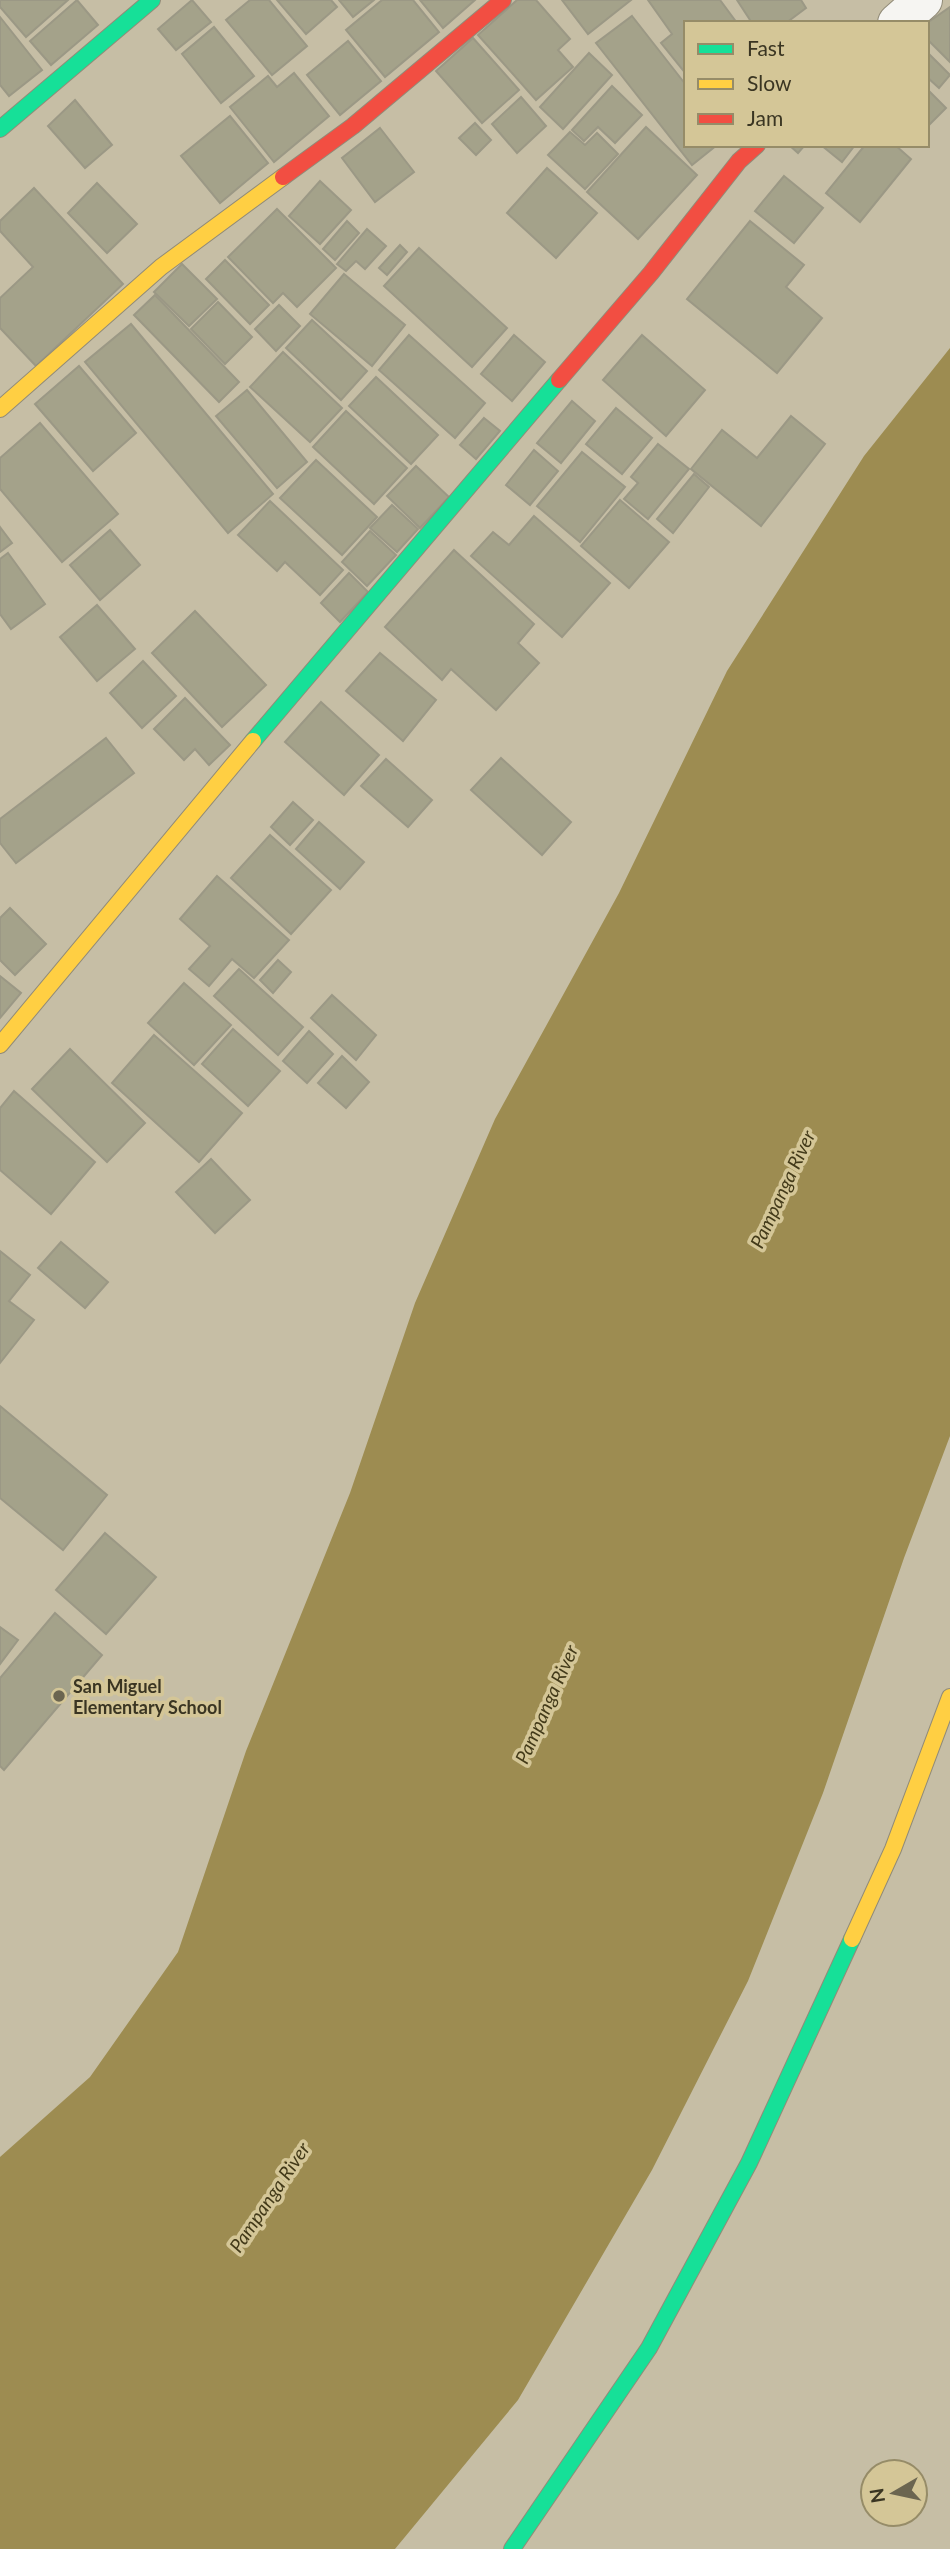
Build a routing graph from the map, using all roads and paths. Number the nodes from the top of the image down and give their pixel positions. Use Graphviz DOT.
graph roads {
  1 [pos="152,0"];
  2 [pos="503,0"];
  3 [pos="923,0"];
  4 [pos="899,21"];
  5 [pos="0,129"];
  6 [pos="755,147"];
  7 [pos="0,410"];
  8 [pos="0,1045"];
  9 [pos="950,1697"];
  10 [pos="512,2549"];
  1 -- 5 [label="street"];
  2 -- 7 [label="street"];
  3 -- 4 [label="street"];
  6 -- 8 [label="street"];
  9 -- 10 [label="street"];
}
